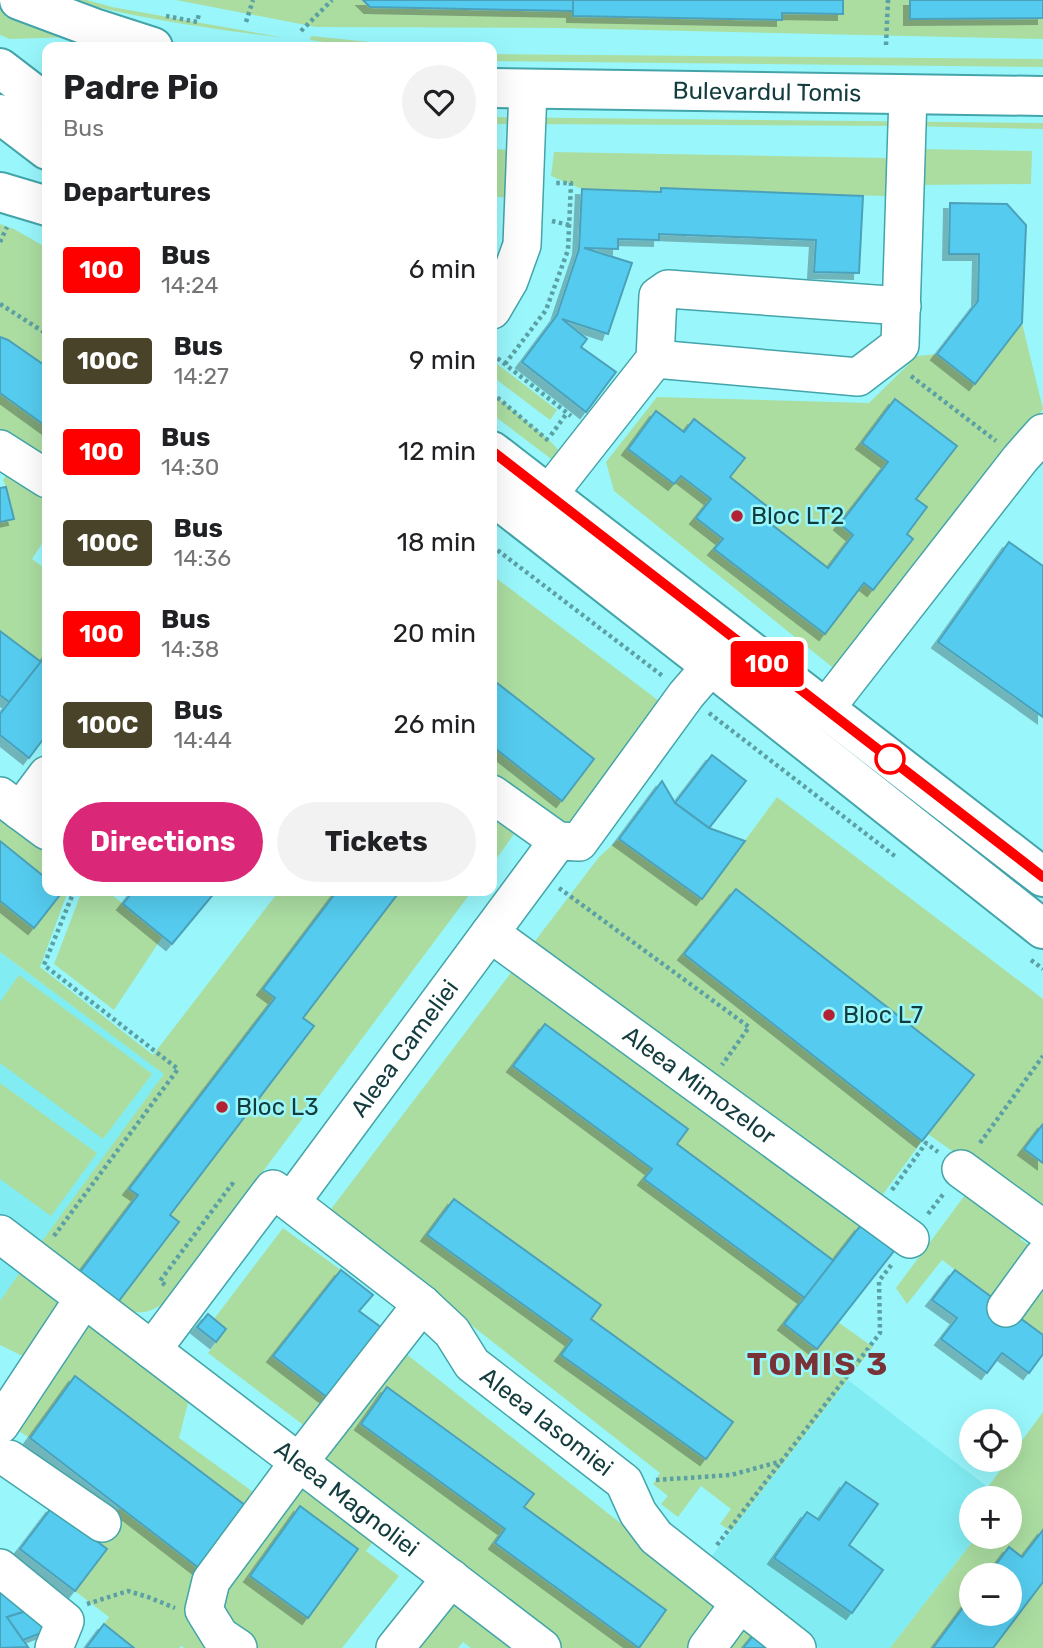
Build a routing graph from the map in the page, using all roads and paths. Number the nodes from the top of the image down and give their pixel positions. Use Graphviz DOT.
graph roads {
  1 [pos="19,0"];
  2 [pos="253,0"];
  3 [pos="332,0"];
  4 [pos="888,0"];
  5 [pos="246,22"];
  6 [pos="301,31"];
  7 [pos="137,42"];
  8 [pos="886,45"];
  9 [pos="510,89"];
  10 [pos="19,90"];
  11 [pos="908,95"];
  12 [pos="1043,96"];
  13 [pos="42,139"];
  14 [pos="5,206"];
  15 [pos="42,206"];
  16 [pos="0,242"];
  17 [pos="497,301"];
  18 [pos="0,304"];
  19 [pos="902,306"];
  20 [pos="42,331"];
  21 [pos="885,357"];
  22 [pos="497,359"];
  23 [pos="655,359"];
  24 [pos="497,397"];
  25 [pos="567,413"];
  26 [pos="576,419"];
  27 [pos="1031,446"];
  28 [pos="0,449"];
  29 [pos="497,455"];
  30 [pos="42,476"];
  31 [pos="548,495"];
  32 [pos="497,499"];
  33 [pos="497,550"];
  34 [pos="711,666"];
  35 [pos="686,695"];
  36 [pos="825,709"];
  37 [pos="42,783"];
  38 [pos="497,798"];
  39 [pos="22,813"];
  40 [pos="558,841"];
  41 [pos="900,860"];
  42 [pos="536,871"];
  43 [pos="1043,877"];
  44 [pos="72,896"];
  45 [pos="490,933"];
  46 [pos="1032,941"];
  47 [pos="1043,969"];
  48 [pos="1043,1056"];
  49 [pos="704,1089"];
  50 [pos="961,1169"];
  51 [pos="291,1202"];
  52 [pos="875,1213"];
  53 [pos="1043,1229"];
  54 [pos="0,1234"];
  55 [pos="910,1239"];
  56 [pos="1043,1257"];
  57 [pos="33,1259"];
  58 [pos="84,1298"];
  59 [pos="422,1304"];
  60 [pos="1006,1308"];
  61 [pos="152,1350"];
  62 [pos="2,1448"];
  63 [pos="782,1461"];
  64 [pos="299,1462"];
  65 [pos="624,1482"];
  66 [pos="102,1524"];
  67 [pos="0,1568"];
  68 [pos="698,1570"];
  69 [pos="451,1578"];
  70 [pos="740,1603"];
  71 [pos="204,1610"];
  72 [pos="59,1635"];
  73 [pos="238,1648"];
  74 [pos="396,1648"];
  75 [pos="542,1648"];
  76 [pos="707,1648"];
  77 [pos="797,1648"];
  1 -- 7 [label="main road"];
  2 -- 5 [label="path"];
  3 -- 6 [label="path"];
  4 -- 8 [label="path"];
  9 -- 11 [label="main road, Bulevardul Tomis"];
  9 -- 17 [label="street"];
  10 -- 13 [label="main road"];
  11 -- 12 [label="main road, Bulevardul Tomis"];
  11 -- 19 [label="street"];
  14 -- 15 [label="main road"];
  14 -- 16 [label="path"];
  18 -- 20 [label="path"];
  19 -- 21 [label="street"];
  19 -- 23 [label="street"];
  21 -- 23 [label="street"];
  21 -- 27 [label="path"];
  22 -- 25 [label="path"];
  23 -- 31 [label="street"];
  24 -- 25 [label="path"];
  25 -- 26 [label="path"];
  27 -- 36 [label="street"];
  28 -- 30 [label="street"];
  29 -- 31 [label="main road"];
  31 -- 36 [label="main road"];
  32 -- 34 [label="main road"];
  33 -- 35 [label="path"];
  34 -- 35 [label="street"];
  34 -- 46 [label="main road"];
  35 -- 40 [label="street"];
  35 -- 41 [label="path"];
  36 -- 43 [label="main road"];
  37 -- 39 [label="street"];
  38 -- 40 [label="street"];
  40 -- 42 [label="street, Aleea Cameliei"];
  42 -- 45 [label="street, Aleea Cameliei"];
  42 -- 49 [label="path"];
  44 -- 57 [label="path"];
  45 -- 49 [label="street, Aleea Mimozelor"];
  45 -- 51 [label="street, Aleea Cameliei"];
  46 -- 47 [label="path"];
  48 -- 50 [label="path"];
  49 -- 52 [label="street, Aleea Mimozelor"];
  50 -- 52 [label="path"];
  50 -- 53 [label="street"];
  50 -- 55 [label="path"];
  51 -- 59 [label="street, Aleea Iasomiei"];
  51 -- 61 [label="street"];
  52 -- 55 [label="street, Aleea Mimozelor"];
  54 -- 57 [label="street"];
  55 -- 63 [label="path"];
  56 -- 60 [label="street"];
  57 -- 58 [label="street"];
  58 -- 61 [label="street"];
  58 -- 62 [label="street"];
  59 -- 64 [label="street"];
  59 -- 65 [label="street, Aleea Iasomiei"];
  61 -- 64 [label="street, Aleea Magnoliei"];
  62 -- 66 [label="street"];
  63 -- 65 [label="path"];
  63 -- 68 [label="path"];
  64 -- 69 [label="street, Aleea Magnoliei"];
  64 -- 71 [label="street"];
  65 -- 68 [label="street, Aleea Iasomiei"];
  67 -- 72 [label="street"];
  68 -- 70 [label="street, Aleea Iasomiei"];
  69 -- 74 [label="street"];
  69 -- 75 [label="street, Aleea Magnoliei"];
  70 -- 76 [label="street"];
  70 -- 77 [label="street, Aleea Iasomiei"];
  71 -- 72 [label="path"];
  71 -- 73 [label="street"];
}
